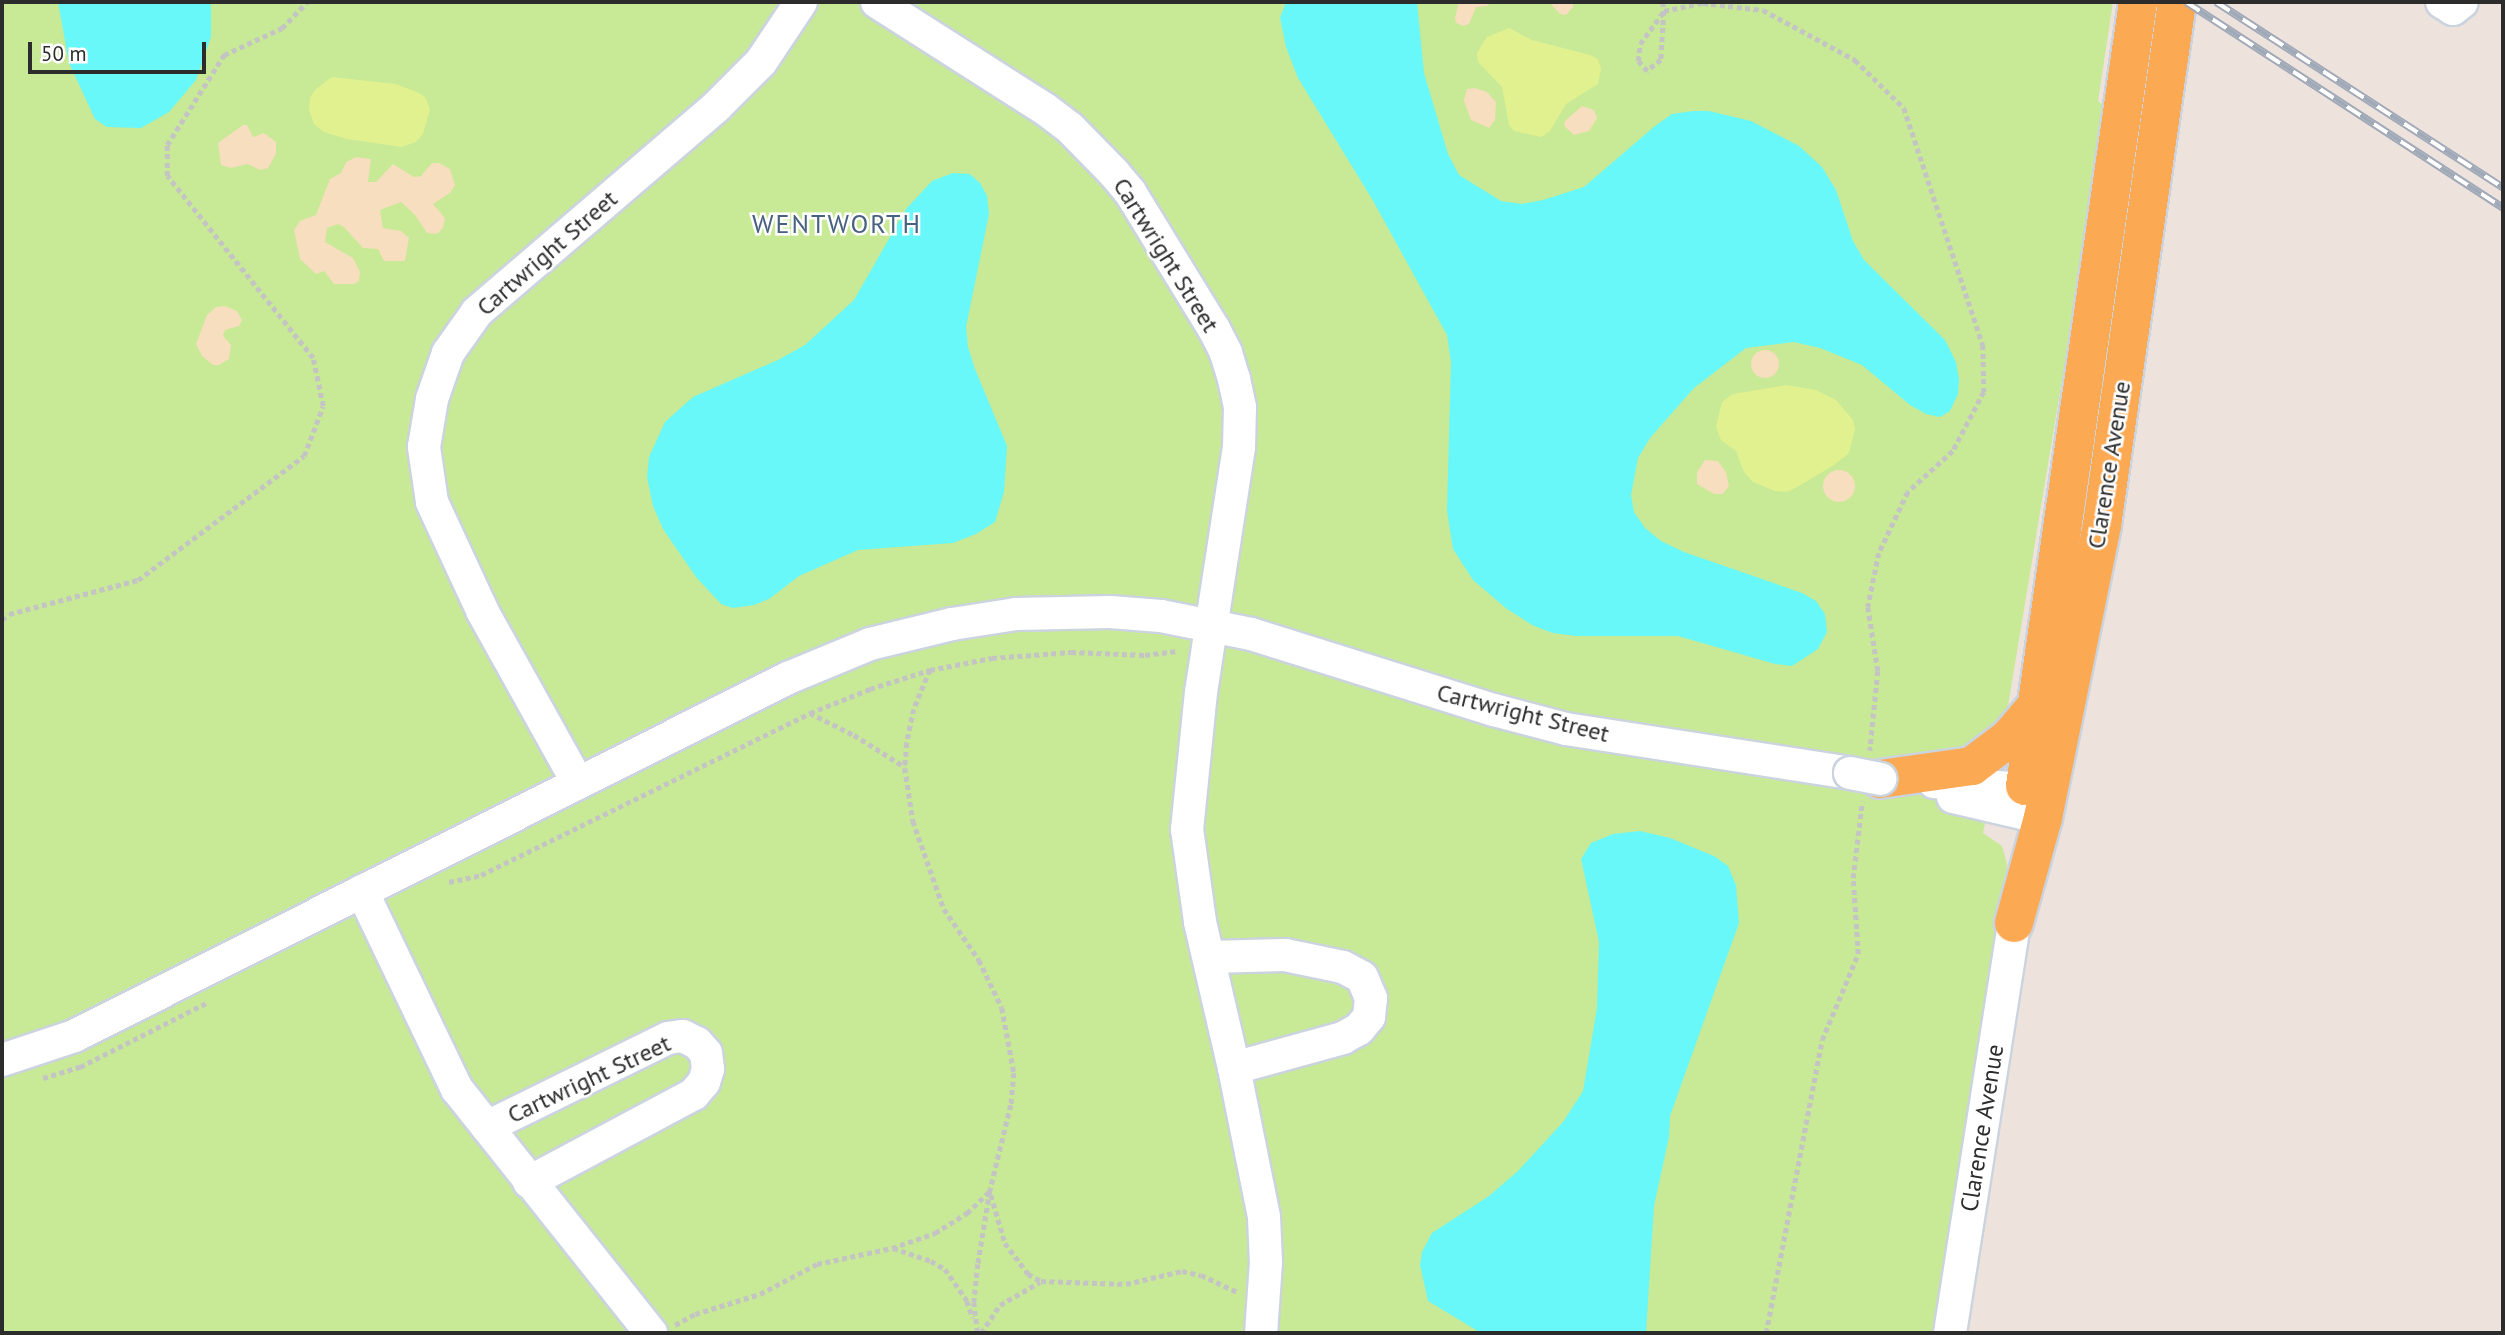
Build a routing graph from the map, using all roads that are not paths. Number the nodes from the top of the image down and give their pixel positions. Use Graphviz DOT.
graph roads {
  1 [pos="800,2"];
  2 [pos="877,2"];
  3 [pos="2442,2"];
  4 [pos="2462,2"];
  5 [pos="2138,3"];
  6 [pos="2176,12"];
  7 [pos="1213,625"];
  8 [pos="2037,705"];
  9 [pos="1865,778"];
  10 [pos="578,783"];
  11 [pos="2035,803"];
  12 [pos="362,891"];
  13 [pos="2014,923"];
  14 [pos="1209,957"];
  15 [pos="2,1060"];
  16 [pos="1234,1068"];
  17 [pos="487,1127"];
  18 [pos="528,1182"];
  19 [pos="661,1331"];
  20 [pos="1261,1333"];
  21 [pos="1950,1333"];
  1 -- 10 [label="street, Cartwright Street"];
  2 -- 7 [label="street, Cartwright Street"];
  3 -- 4 [label="street"];
  5 -- 8 [label="main road, Clarence Avenue"];
  6 -- 11 [label="main road, Clarence Avenue"];
  7 -- 9 [label="street, Cartwright Street"];
  7 -- 10 [label="street, Cartwright Street"];
  7 -- 14 [label="street, Cartwright Street"];
  8 -- 9 [label="main road"];
  8 -- 11 [label="main road, Clarence Avenue"];
  9 -- 11 [label="street, Cartwright Street"];
  10 -- 12 [label="street, Cartwright Street"];
  11 -- 13 [label="main road, Clarence Avenue"];
  12 -- 15 [label="street, Cartwright Street"];
  12 -- 17 [label="street, Cartwright Street"];
  13 -- 21 [label="street, Clarence Avenue"];
  14 -- 16 [label="street, Cartwright Street"];
  14 -- 16 [label="street"];
  16 -- 20 [label="street, Cartwright Street"];
  17 -- 18 [label="street, Cartwright Street"];
  17 -- 18 [label="street, Cartwright Street"];
  18 -- 19 [label="street, Cartwright Street"];
}
